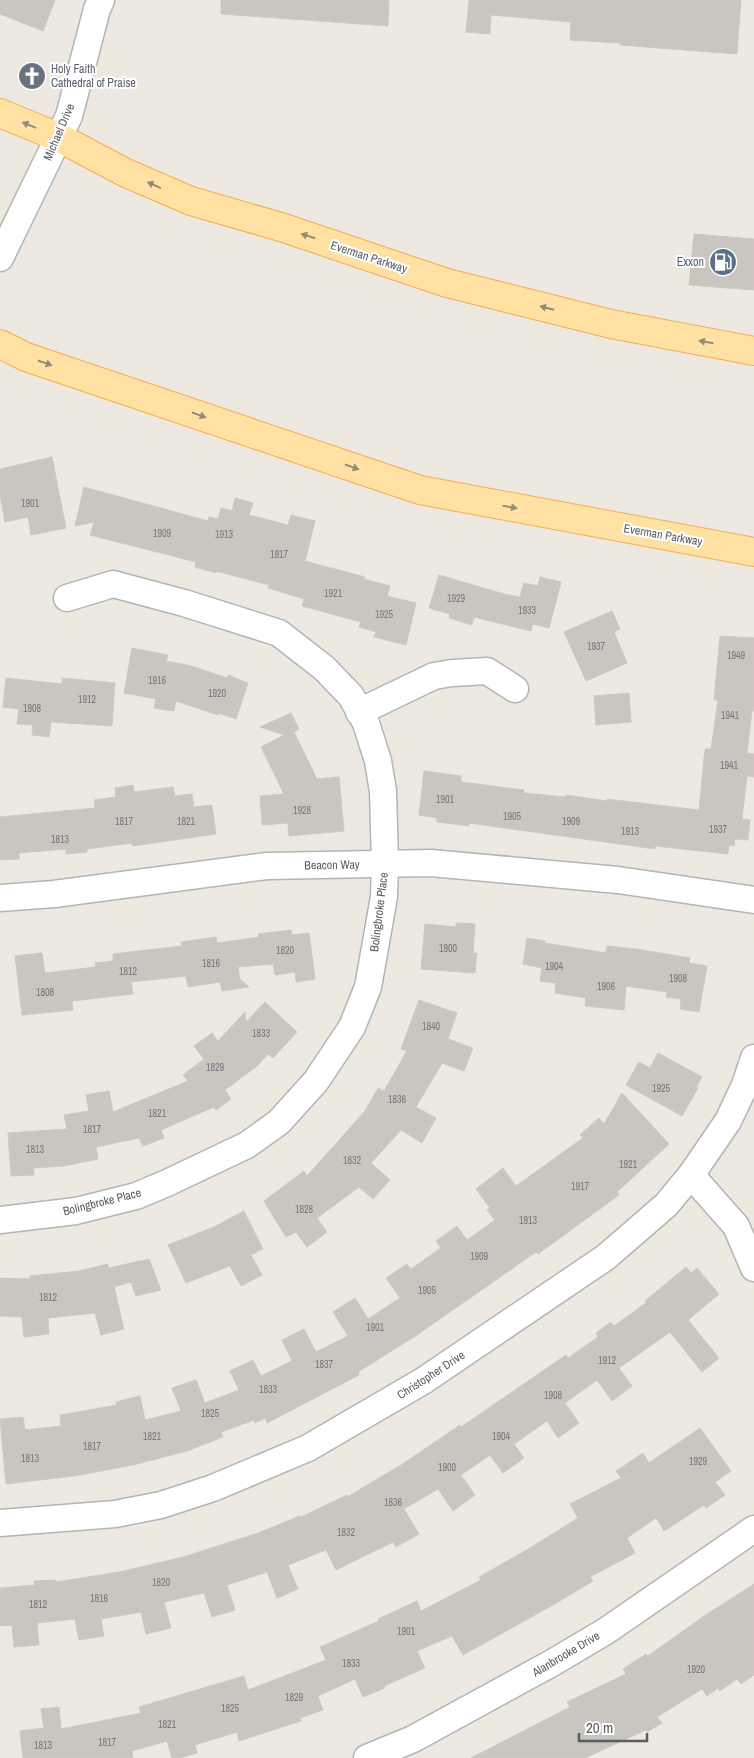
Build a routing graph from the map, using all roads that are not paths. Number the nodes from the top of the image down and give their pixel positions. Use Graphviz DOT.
graph roads {
  1 [pos="101,0"];
  2 [pos="0,114"];
  3 [pos="58,137"];
  4 [pos="0,258"];
  5 [pos="0,344"];
  6 [pos="754,351"];
  7 [pos="754,552"];
  8 [pos="67,598"];
  9 [pos="515,689"];
  10 [pos="359,712"];
  11 [pos="385,863"];
  12 [pos="0,898"];
  13 [pos="754,900"];
  14 [pos="754,1058"];
  15 [pos="691,1175"];
  16 [pos="0,1220"];
  17 [pos="754,1268"];
  18 [pos="0,1523"];
  19 [pos="754,1529"];
  20 [pos="367,1758"];
  1 -- 3 [label="street, Michael Drive"];
  3 -- 2 [label="main road, Everman Parkway, one-way"];
  3 -- 4 [label="street, Michael Drive"];
  6 -- 3 [label="main road, Everman Parkway, one-way"];
  5 -- 7 [label="main road, Everman Parkway, one-way"];
  8 -- 10 [label="street, Bolingbroke Place"];
  9 -- 10 [label="street"];
  10 -- 11 [label="street, Bolingbroke Place"];
  11 -- 12 [label="street, Beacon Way"];
  11 -- 13 [label="street, Beacon Way"];
  11 -- 16 [label="street, Bolingbroke Place"];
  14 -- 15 [label="street, Christopher Drive"];
  15 -- 17 [label="street"];
  15 -- 18 [label="street, Christopher Drive"];
  19 -- 20 [label="street, Alanbrooke Drive"];
}
